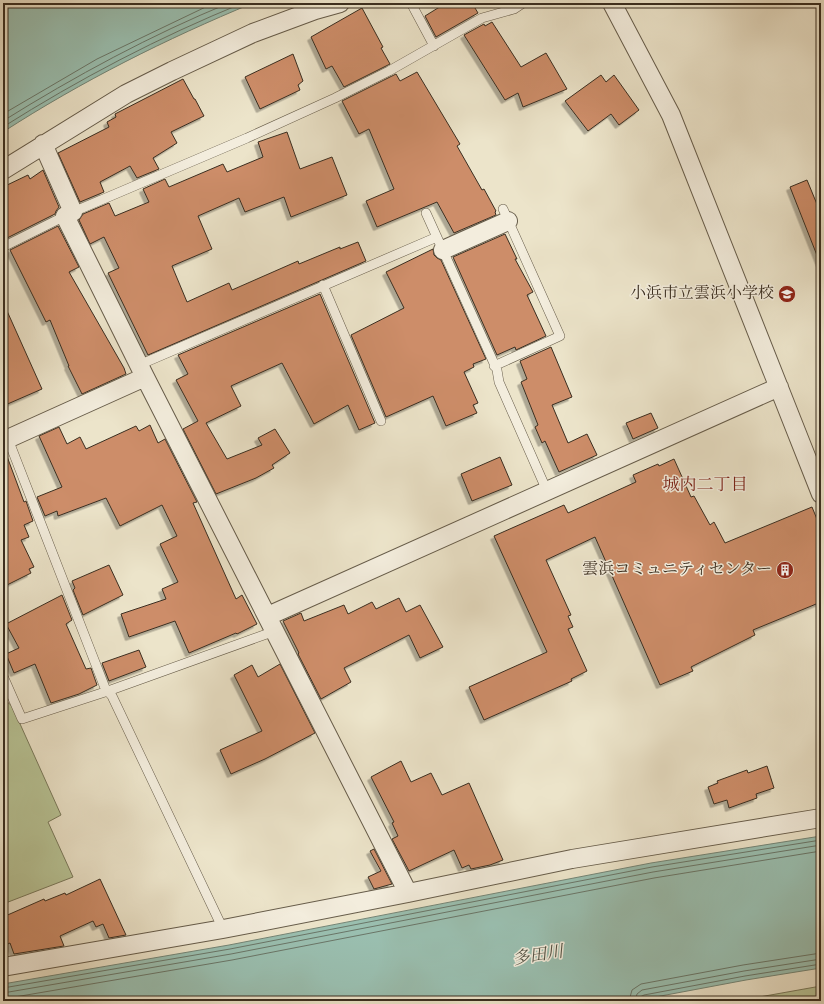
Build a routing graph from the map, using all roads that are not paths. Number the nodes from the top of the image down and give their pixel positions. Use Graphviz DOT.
graph roads {
  1 [pos="340,3"];
  2 [pos="411,3"];
  3 [pos="523,3"];
  4 [pos="612,3"];
  5 [pos="434,46"];
  6 [pos="43,144"];
  7 [pos="3,170"];
  8 [pos="426,213"];
  9 [pos="69,214"];
  10 [pos="505,215"];
  11 [pos="440,244"];
  12 [pos="3,247"];
  13 [pos="323,285"];
  14 [pos="494,366"];
  15 [pos="142,371"];
  16 [pos="779,387"];
  17 [pos="381,422"];
  18 [pos="5,440"];
  19 [pos="547,491"];
  20 [pos="821,494"];
  21 [pos="271,623"];
  22 [pos="3,676"];
  23 [pos="108,691"];
  24 [pos="821,818"];
  25 [pos="408,893"];
  26 [pos="223,929"];
  27 [pos="3,967"];
  1 -- 6 [label="street"];
  2 -- 5 [label="lane"];
  3 -- 5 [label="lane"];
  4 -- 16 [label="street"];
  5 -- 9 [label="lane"];
  6 -- 7 [label="street"];
  6 -- 9 [label="street"];
  8 -- 11 [label="lane"];
  9 -- 12 [label="lane"];
  9 -- 15 [label="street"];
  10 -- 11 [label="street"];
  10 -- 14 [label="lane"];
  11 -- 13 [label="lane"];
  11 -- 14 [label="lane"];
  13 -- 15 [label="lane"];
  13 -- 17 [label="lane"];
  14 -- 19 [label="lane"];
  15 -- 18 [label="street"];
  15 -- 21 [label="street"];
  16 -- 19 [label="street"];
  16 -- 20 [label="street"];
  18 -- 23 [label="lane"];
  19 -- 21 [label="street"];
  21 -- 23 [label="lane"];
  21 -- 25 [label="street"];
  22 -- 23 [label="lane"];
  23 -- 26 [label="lane"];
  24 -- 25 [label="street"];
  25 -- 26 [label="street"];
  26 -- 27 [label="street"];
}
